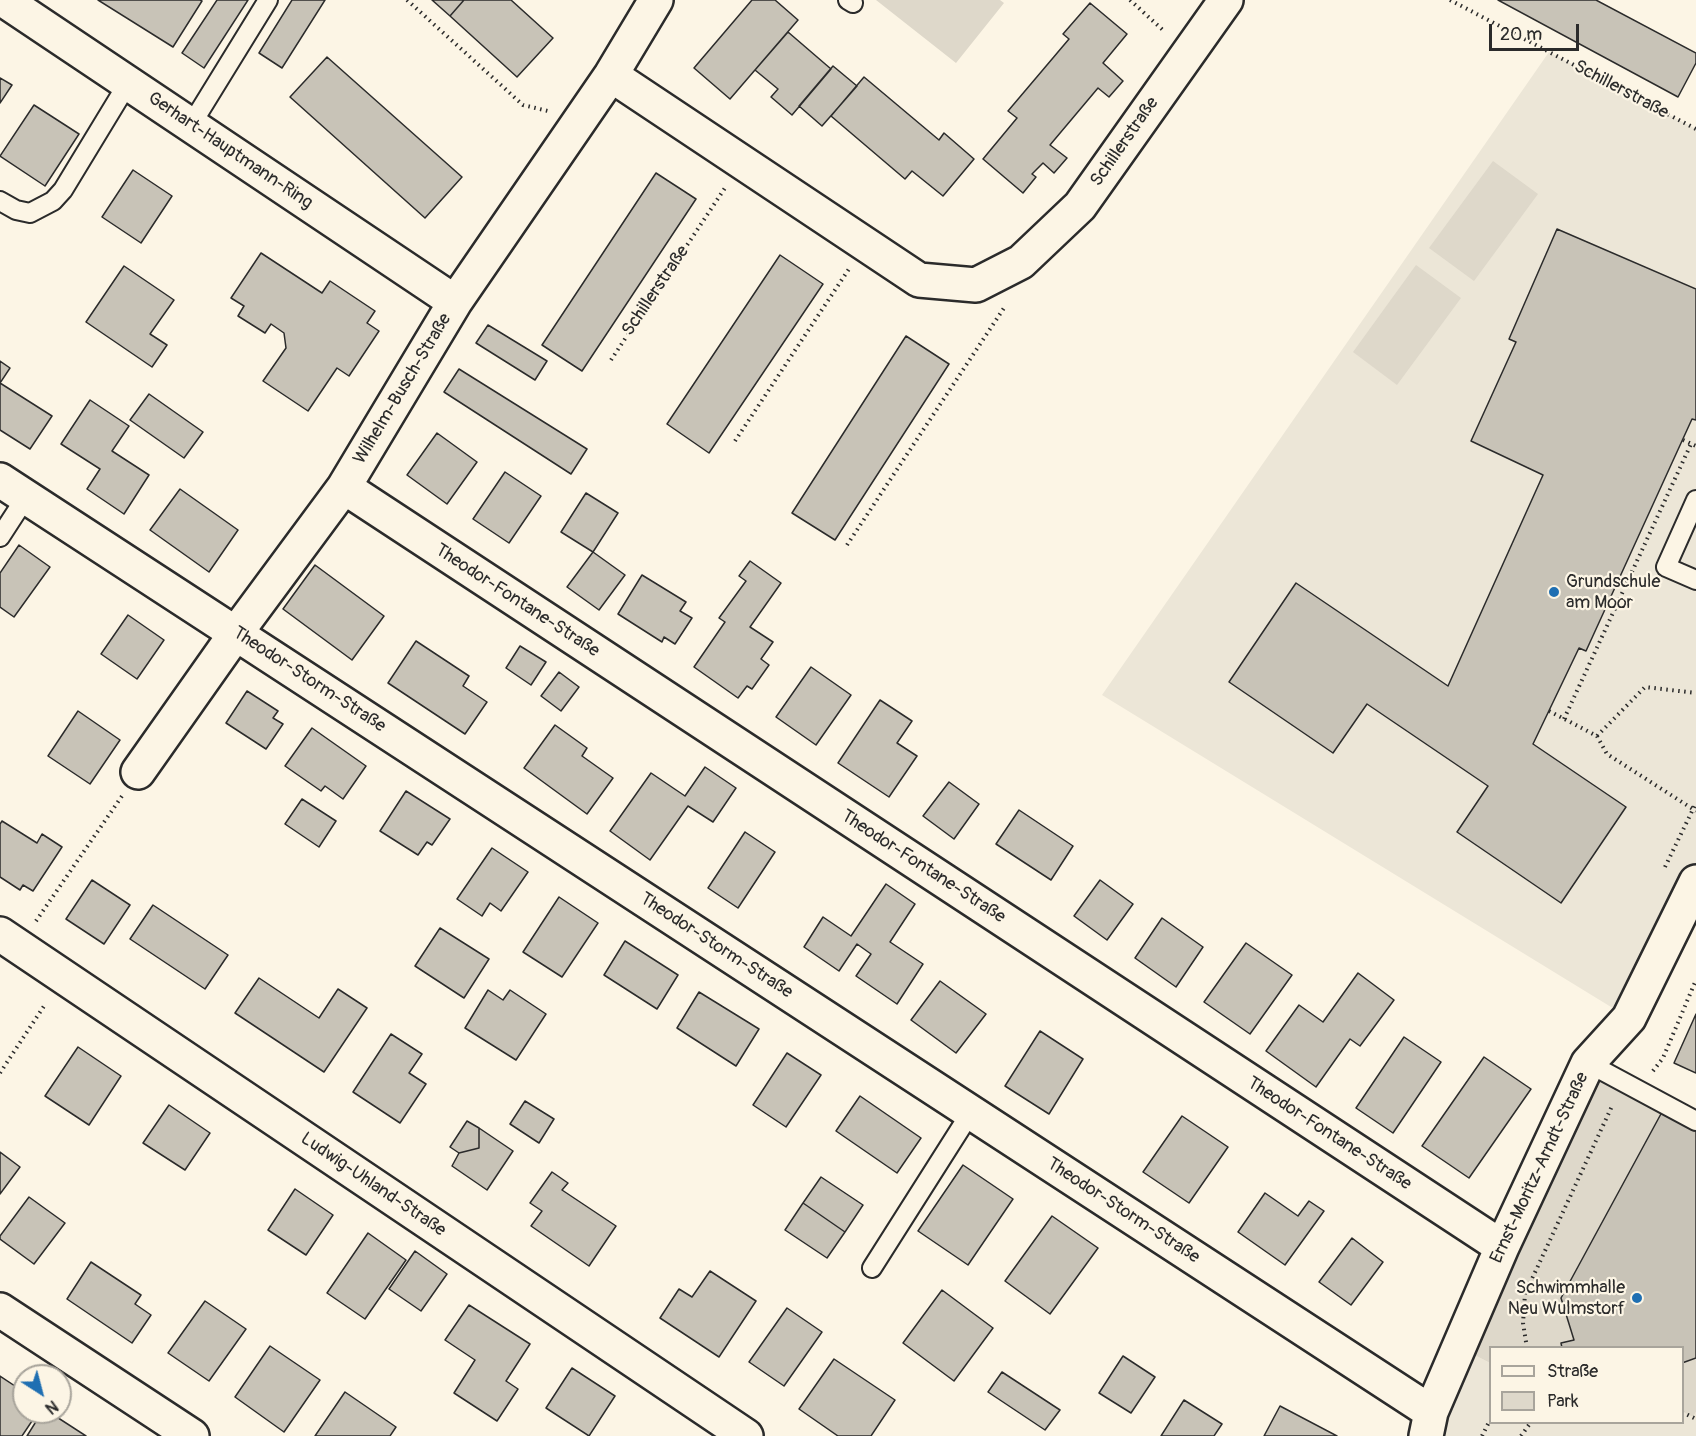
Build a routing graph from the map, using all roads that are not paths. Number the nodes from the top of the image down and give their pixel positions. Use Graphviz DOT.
graph roads {
  1 [pos="4,0"];
  2 [pos="268,0"];
  3 [pos="656,0"];
  4 [pos="1226,0"];
  5 [pos="611,75"];
  6 [pos="129,83"];
  7 [pos="191,125"];
  8 [pos="0,201"];
  9 [pos="455,302"];
  10 [pos="344,487"];
  11 [pos="13,488"];
  12 [pos="1696,500"];
  13 [pos="0,537"];
  14 [pos="1696,580"];
  15 [pos="236,633"];
  16 [pos="138,772"];
  17 [pos="1696,882"];
  18 [pos="10,940"];
  19 [pos="1588,1063"];
  20 [pos="971,1112"];
  21 [pos="1696,1121"];
  22 [pos="1502,1248"];
  23 [pos="872,1268"];
  24 [pos="0,1310"];
  25 [pos="1429,1424"];
  26 [pos="192,1436"];
  27 [pos="746,1436"];
  1 -- 6 [label="street, Gerhart-Hauptmann-Ring"];
  2 -- 7 [label="lane"];
  3 -- 5 [label="street, Wilhelm-Busch-Straße"];
  4 -- 5 [label="street, Schillerstraße"];
  5 -- 9 [label="street, Wilhelm-Busch-Straße"];
  6 -- 7 [label="street, Gerhart-Hauptmann-Ring"];
  6 -- 8 [label="lane"];
  7 -- 9 [label="street, Gerhart-Hauptmann-Ring"];
  9 -- 10 [label="street, Wilhelm-Busch-Straße"];
  10 -- 15 [label="street, Wilhelm-Busch-Straße"];
  10 -- 22 [label="street, Theodor-Fontane-Straße"];
  11 -- 13 [label="lane"];
  11 -- 15 [label="street, Theodor-Storm-Straße"];
  12 -- 14 [label="lane"];
  15 -- 16 [label="street, Wilhelm-Busch-Straße"];
  15 -- 20 [label="street, Theodor-Storm-Straße"];
  17 -- 19 [label="street, Ernst-Moritz-Arndt-Straße"];
  18 -- 27 [label="street, Ludwig-Uhland-Straße"];
  19 -- 21 [label="lane"];
  19 -- 22 [label="street, Ernst-Moritz-Arndt-Straße"];
  20 -- 23 [label="lane"];
  20 -- 25 [label="street, Theodor-Storm-Straße"];
  22 -- 25 [label="street, Ernst-Moritz-Arndt-Straße"];
  24 -- 26 [label="street"];
}
